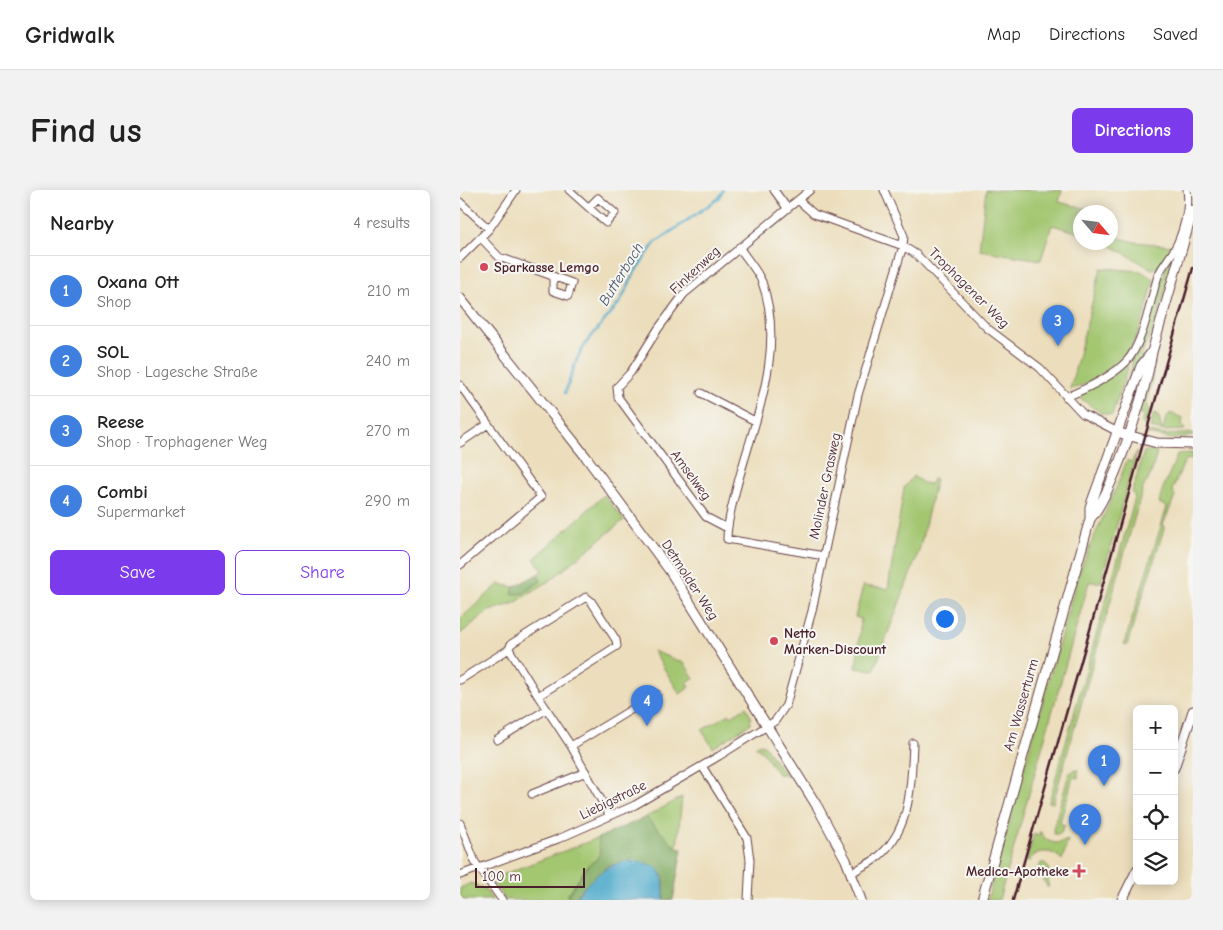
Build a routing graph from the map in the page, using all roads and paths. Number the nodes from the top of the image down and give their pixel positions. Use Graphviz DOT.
graph roads {
  1 [pos="516,190"];
  2 [pos="568,190"];
  3 [pos="774,190"];
  4 [pos="810,190"];
  5 [pos="884,190"];
  6 [pos="1187,190"];
  7 [pos="798,200"];
  8 [pos="460,202"];
  9 [pos="589,207"];
  10 [pos="787,208"];
  11 [pos="1193,210"];
  12 [pos="489,228"];
  13 [pos="481,238"];
  14 [pos="903,246"];
  15 [pos="739,247"];
  16 [pos="460,258"];
  17 [pos="553,277"];
  18 [pos="460,298"];
  19 [pos="1152,352"];
  20 [pos="460,385"];
  21 [pos="617,387"];
  22 [pos="701,392"];
  23 [pos="1066,397"];
  24 [pos="755,420"];
  25 [pos="488,424"];
  26 [pos="1118,432"];
  27 [pos="1127,436"];
  28 [pos="460,443"];
  29 [pos="1193,444"];
  30 [pos="1090,519"];
  31 [pos="727,528"];
  32 [pos="824,556"];
  33 [pos="460,565"];
  34 [pos="509,649"];
  35 [pos="460,680"];
  36 [pos="657,694"];
  37 [pos="538,696"];
  38 [pos="547,709"];
  39 [pos="1193,711"];
  40 [pos="766,726"];
  41 [pos="496,740"];
  42 [pos="913,743"];
  43 [pos="571,746"];
  44 [pos="1178,756"];
  45 [pos="702,766"];
  46 [pos="586,772"];
  47 [pos="532,794"];
  48 [pos="610,816"];
  49 [pos="460,823"];
  50 [pos="480,869"];
  51 [pos="851,874"];
  52 [pos="460,875"];
  53 [pos="1133,878"];
  54 [pos="502,900"];
  55 [pos="748,900"];
  56 [pos="861,900"];
  57 [pos="982,900"];
  58 [pos="1122,900"];
  1 -- 12 [label="street"];
  2 -- 9 [label="street"];
  3 -- 10 [label="street"];
  4 -- 7 [label="street, Finkenweg"];
  5 -- 14 [label="street"];
  6 -- 23 [label="street"];
  7 -- 10 [label="street, Finkenweg"];
  7 -- 14 [label="street, Trophagener Weg"];
  8 -- 12 [label="street"];
  10 -- 15 [label="street, Finkenweg"];
  11 -- 19 [label="street"];
  12 -- 13 [label="street"];
  13 -- 16 [label="street"];
  13 -- 17 [label="street"];
  14 -- 23 [label="street, Trophagener Weg"];
  14 -- 32 [label="street, Molinder Grasweg"];
  15 -- 21 [label="street, Finkenweg"];
  15 -- 24 [label="street"];
  18 -- 40 [label="street, Detmolder Weg"];
  19 -- 26 [label="street, Am Wasserturm"];
  19 -- 27 [label="street, Am Wasserturm"];
  20 -- 25 [label="street"];
  21 -- 31 [label="street, Amselweg"];
  22 -- 24 [label="street"];
  23 -- 26 [label="street, Trophagener Weg"];
  24 -- 31 [label="street"];
  25 -- 28 [label="street"];
  25 -- 33 [label="street"];
  26 -- 27 [label="street, Trophagener Weg"];
  26 -- 30 [label="street, Am Wasserturm"];
  27 -- 29 [label="street, Trophagener Weg"];
  27 -- 30 [label="street, Am Wasserturm"];
  30 -- 57 [label="street, Am Wasserturm"];
  31 -- 32 [label="street, Amselweg"];
  32 -- 40 [label="street, Molinder Grasweg"];
  34 -- 35 [label="street"];
  34 -- 37 [label="street"];
  34 -- 37 [label="street"];
  36 -- 43 [label="street"];
  37 -- 38 [label="street"];
  38 -- 41 [label="street"];
  38 -- 43 [label="street"];
  39 -- 44 [label="street"];
  40 -- 45 [label="street, Liebigstraße"];
  40 -- 51 [label="street, Detmolder Weg"];
  42 -- 51 [label="street"];
  43 -- 46 [label="street"];
  45 -- 48 [label="street, Liebigstraße"];
  45 -- 55 [label="street"];
  46 -- 47 [label="street"];
  46 -- 48 [label="street"];
  48 -- 50 [label="street, Liebigstraße"];
  49 -- 50 [label="street"];
  50 -- 52 [label="street, Liebigstraße"];
  50 -- 54 [label="street"];
  51 -- 56 [label="street, Detmolder Weg"];
  53 -- 58 [label="street"];
}
